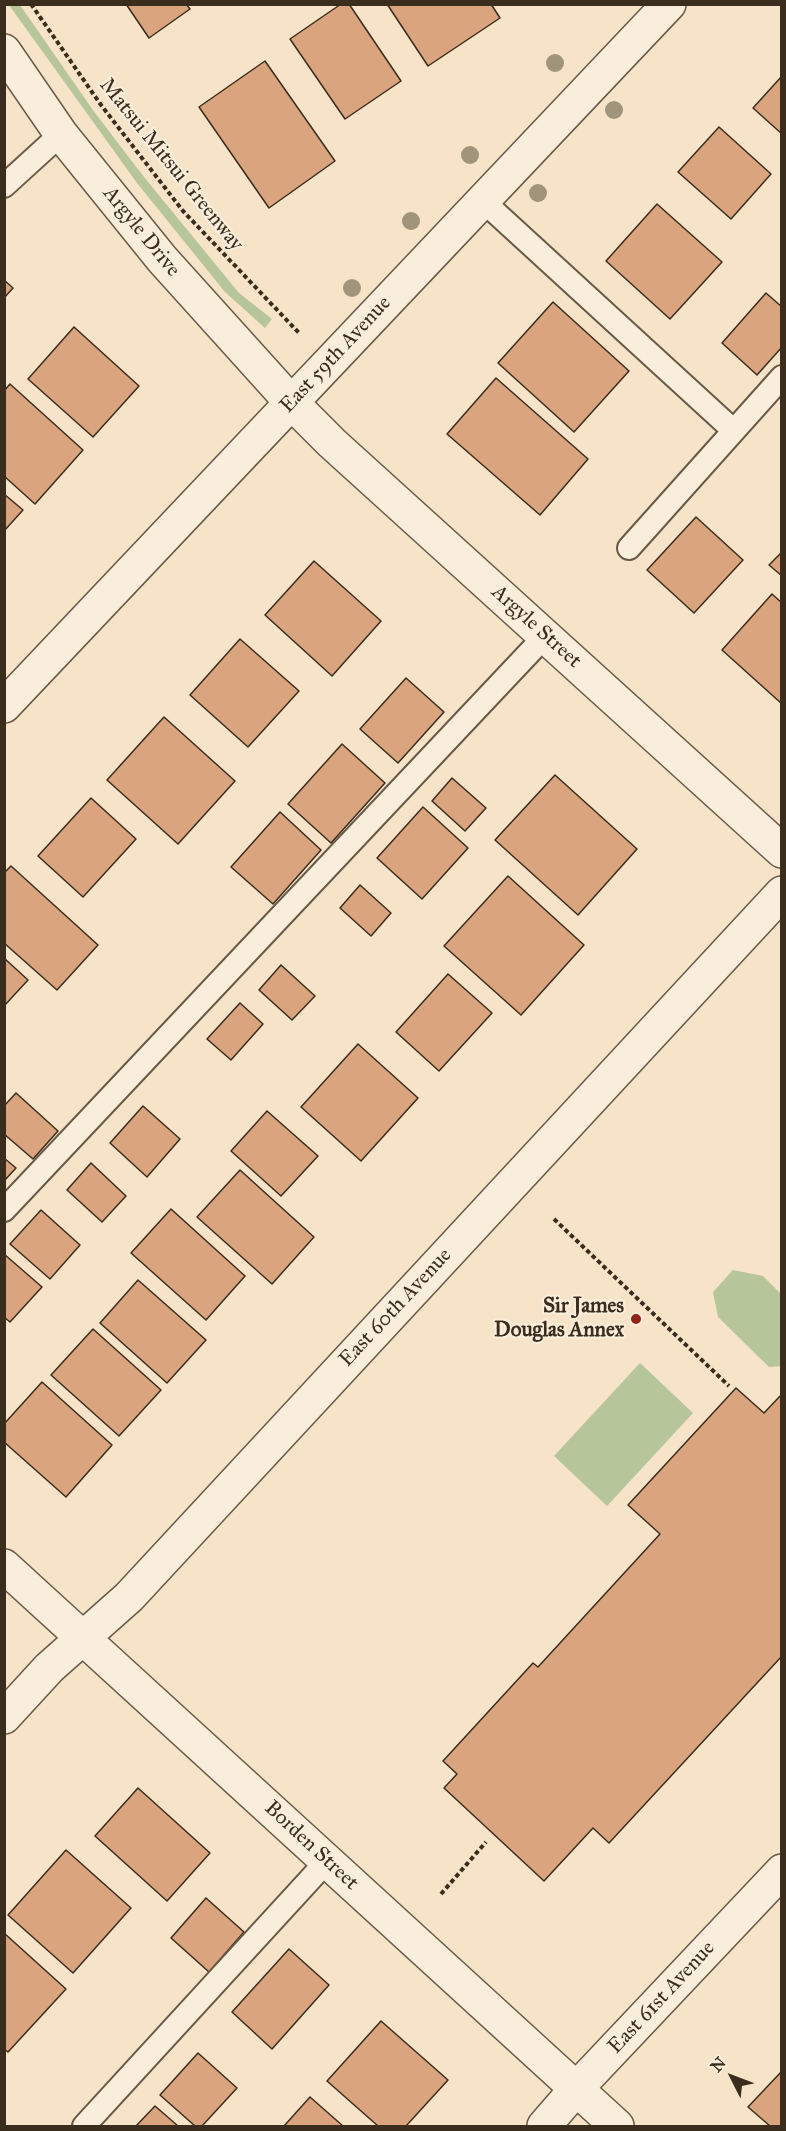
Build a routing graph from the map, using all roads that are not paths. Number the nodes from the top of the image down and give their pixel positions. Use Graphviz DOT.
graph roads {
  1 [pos="669,4"];
  2 [pos="4,51"];
  3 [pos="61,134"];
  4 [pos="4,186"];
  5 [pos="483,201"];
  6 [pos="782,377"];
  7 [pos="291,402"];
  8 [pos="733,430"];
  9 [pos="629,548"];
  10 [pos="546,635"];
  11 [pos="4,706"];
  12 [pos="782,851"];
  13 [pos="782,893"];
  14 [pos="4,1209"];
  15 [pos="4,1566"];
  16 [pos="83,1638"];
  17 [pos="4,1717"];
  18 [pos="327,1861"];
  19 [pos="782,1871"];
  20 [pos="576,2089"];
  21 [pos="84,2127"];
  22 [pos="544,2127"];
  23 [pos="617,2127"];
  1 -- 5 [label="street, East 59th Avenue"];
  2 -- 3 [label="street, Argyle Drive"];
  3 -- 4 [label="lane"];
  3 -- 7 [label="street, Argyle Drive"];
  5 -- 7 [label="street, East 59th Avenue"];
  5 -- 8 [label="lane"];
  6 -- 8 [label="lane"];
  7 -- 10 [label="street, Argyle Street"];
  7 -- 11 [label="street, East 59th Avenue"];
  8 -- 9 [label="lane"];
  10 -- 12 [label="street, Argyle Street"];
  10 -- 14 [label="lane"];
  13 -- 16 [label="street, East 60th Avenue"];
  15 -- 16 [label="street, Borden Street"];
  16 -- 17 [label="street, East 60th Avenue"];
  16 -- 18 [label="street, Borden Street"];
  18 -- 20 [label="street, Borden Street"];
  18 -- 21 [label="lane"];
  19 -- 20 [label="street, East 61st Avenue"];
  20 -- 22 [label="street, East 61st Avenue"];
  20 -- 23 [label="street, Borden Street"];
}
